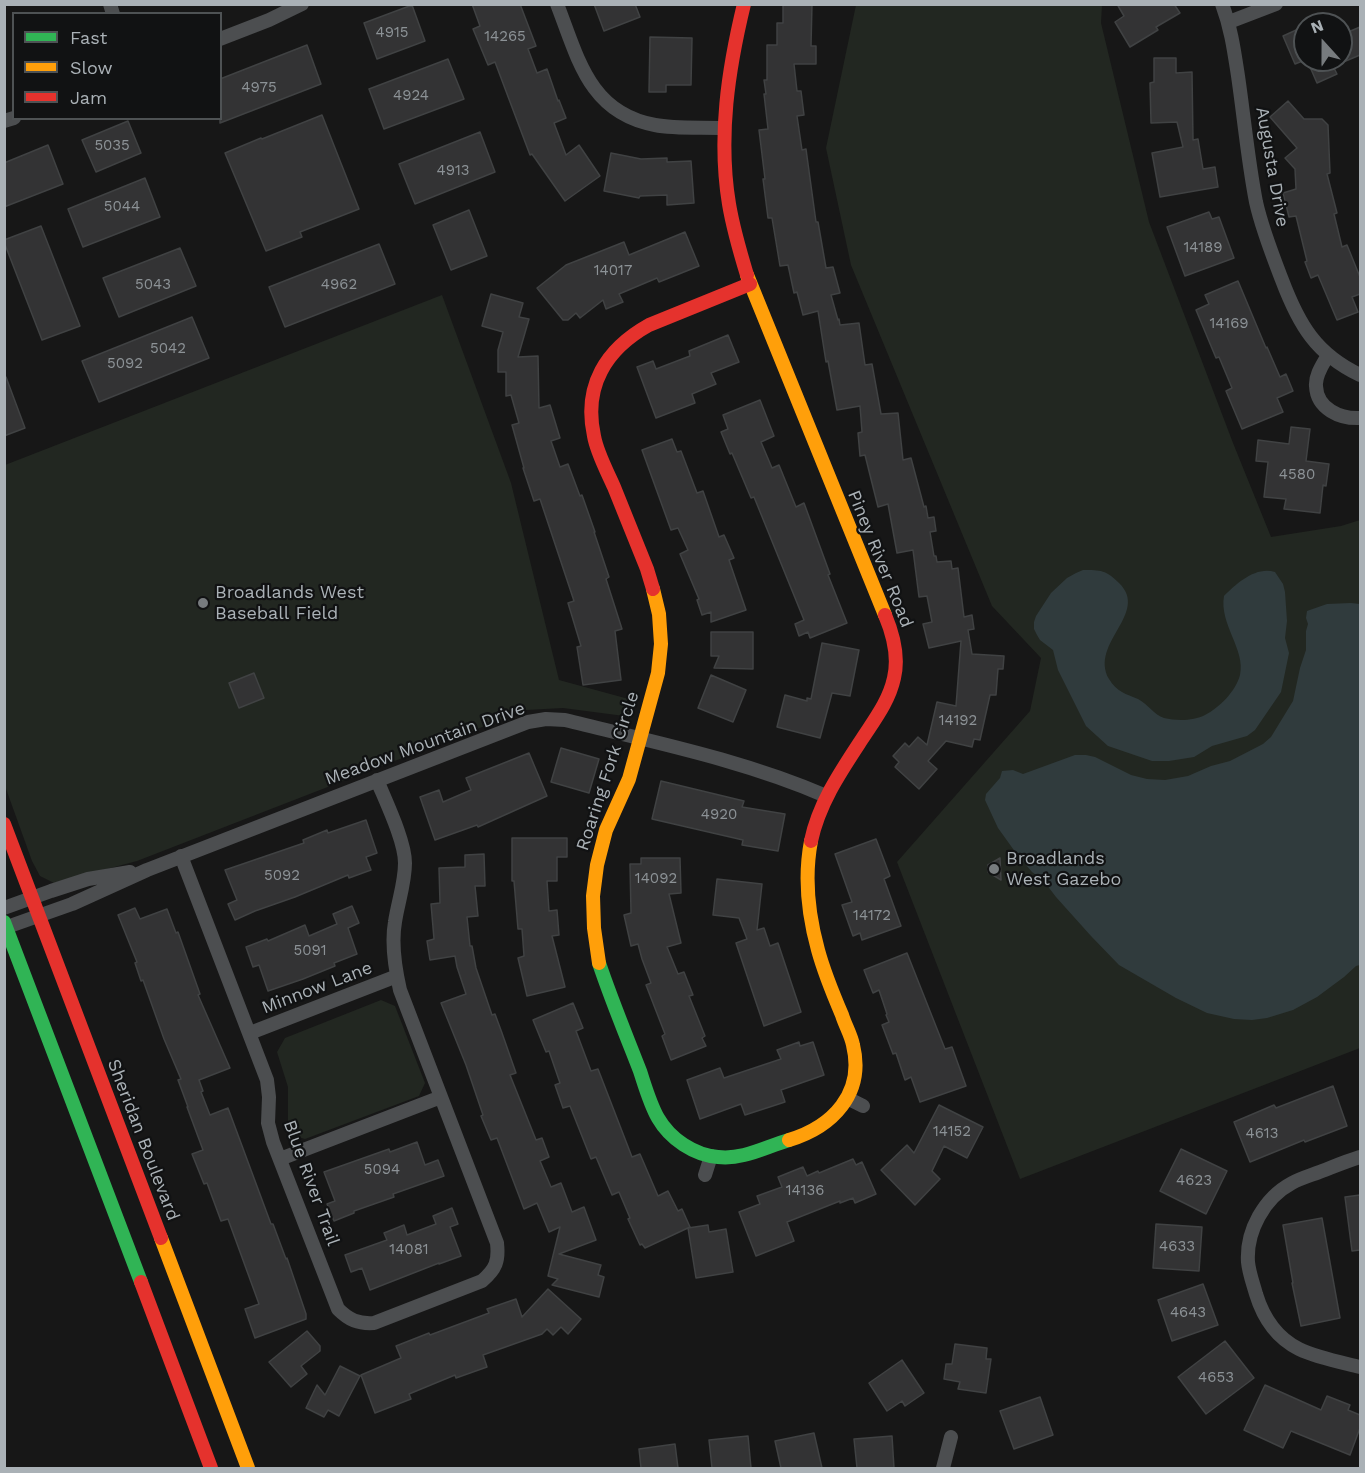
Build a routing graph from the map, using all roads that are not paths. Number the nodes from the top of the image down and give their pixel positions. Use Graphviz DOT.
graph roads {
  1 [pos="302,4"];
  2 [pos="557,4"];
  3 [pos="744,4"];
  4 [pos="1222,4"];
  5 [pos="1276,4"];
  6 [pos="1229,22"];
  7 [pos="222,38"];
  8 [pos="724,128"];
  9 [pos="750,285"];
  10 [pos="1328,355"];
  11 [pos="1360,375"];
  12 [pos="1360,418"];
  13 [pos="641,739"];
  14 [pos="377,780"];
  15 [pos="826,796"];
  16 [pos="4,824"];
  17 [pos="181,856"];
  18 [pos="147,870"];
  19 [pos="32,898"];
  20 [pos="4,908"];
  21 [pos="39,916"];
  22 [pos="5,925"];
  23 [pos="397,976"];
  24 [pos="250,1033"];
  25 [pos="441,1097"];
  26 [pos="847,1098"];
  27 [pos="863,1106"];
  28 [pos="711,1156"];
  29 [pos="1360,1157"];
  30 [pos="280,1159"];
  31 [pos="705,1175"];
  32 [pos="498,1255"];
  33 [pos="513,1257"];
  34 [pos="1360,1367"];
  35 [pos="951,1437"];
  36 [pos="211,1468"];
  37 [pos="248,1468"];
  38 [pos="943,1468"];
  1 -- 7 [label="street"];
  2 -- 8 [label="street"];
  3 -- 8 [label="street, Piney River Road"];
  4 -- 6 [label="street, Augusta Drive"];
  5 -- 6 [label="street"];
  6 -- 10 [label="street, Augusta Drive"];
  8 -- 9 [label="street, Piney River Road"];
  9 -- 13 [label="street, Roaring Fork Circle"];
  9 -- 15 [label="street, Piney River Road"];
  10 -- 11 [label="street, Augusta Drive"];
  10 -- 12 [label="street"];
  13 -- 14 [label="street, Meadow Mountain Drive"];
  13 -- 15 [label="street, Meadow Mountain Drive"];
  13 -- 28 [label="street, Roaring Fork Circle"];
  14 -- 17 [label="street, Meadow Mountain Drive"];
  14 -- 23 [label="street"];
  15 -- 26 [label="street, Piney River Road"];
  16 -- 19 [label="street, Sheridan Boulevard"];
  17 -- 18 [label="street, Meadow Mountain Drive"];
  17 -- 24 [label="street, Blue River Trail"];
  18 -- 19 [label="street, Meadow Mountain Drive"];
  18 -- 21 [label="street, Meadow Mountain Drive"];
  19 -- 20 [label="street, Meadow Mountain Drive"];
  19 -- 21 [label="street, Sheridan Boulevard"];
  21 -- 22 [label="street, Meadow Mountain Drive"];
  21 -- 37 [label="street, Sheridan Boulevard"];
  22 -- 36 [label="street"];
  23 -- 24 [label="street, Minnow Lane"];
  23 -- 25 [label="street"];
  24 -- 30 [label="street, Blue River Trail"];
  25 -- 30 [label="street"];
  25 -- 32 [label="street"];
  26 -- 27 [label="street"];
  26 -- 28 [label="street, Roaring Fork Circle"];
  28 -- 31 [label="street"];
  29 -- 34 [label="street"];
  30 -- 32 [label="street, Blue River Trail"];
  32 -- 33 [label="street"];
  35 -- 38 [label="street"];
}
